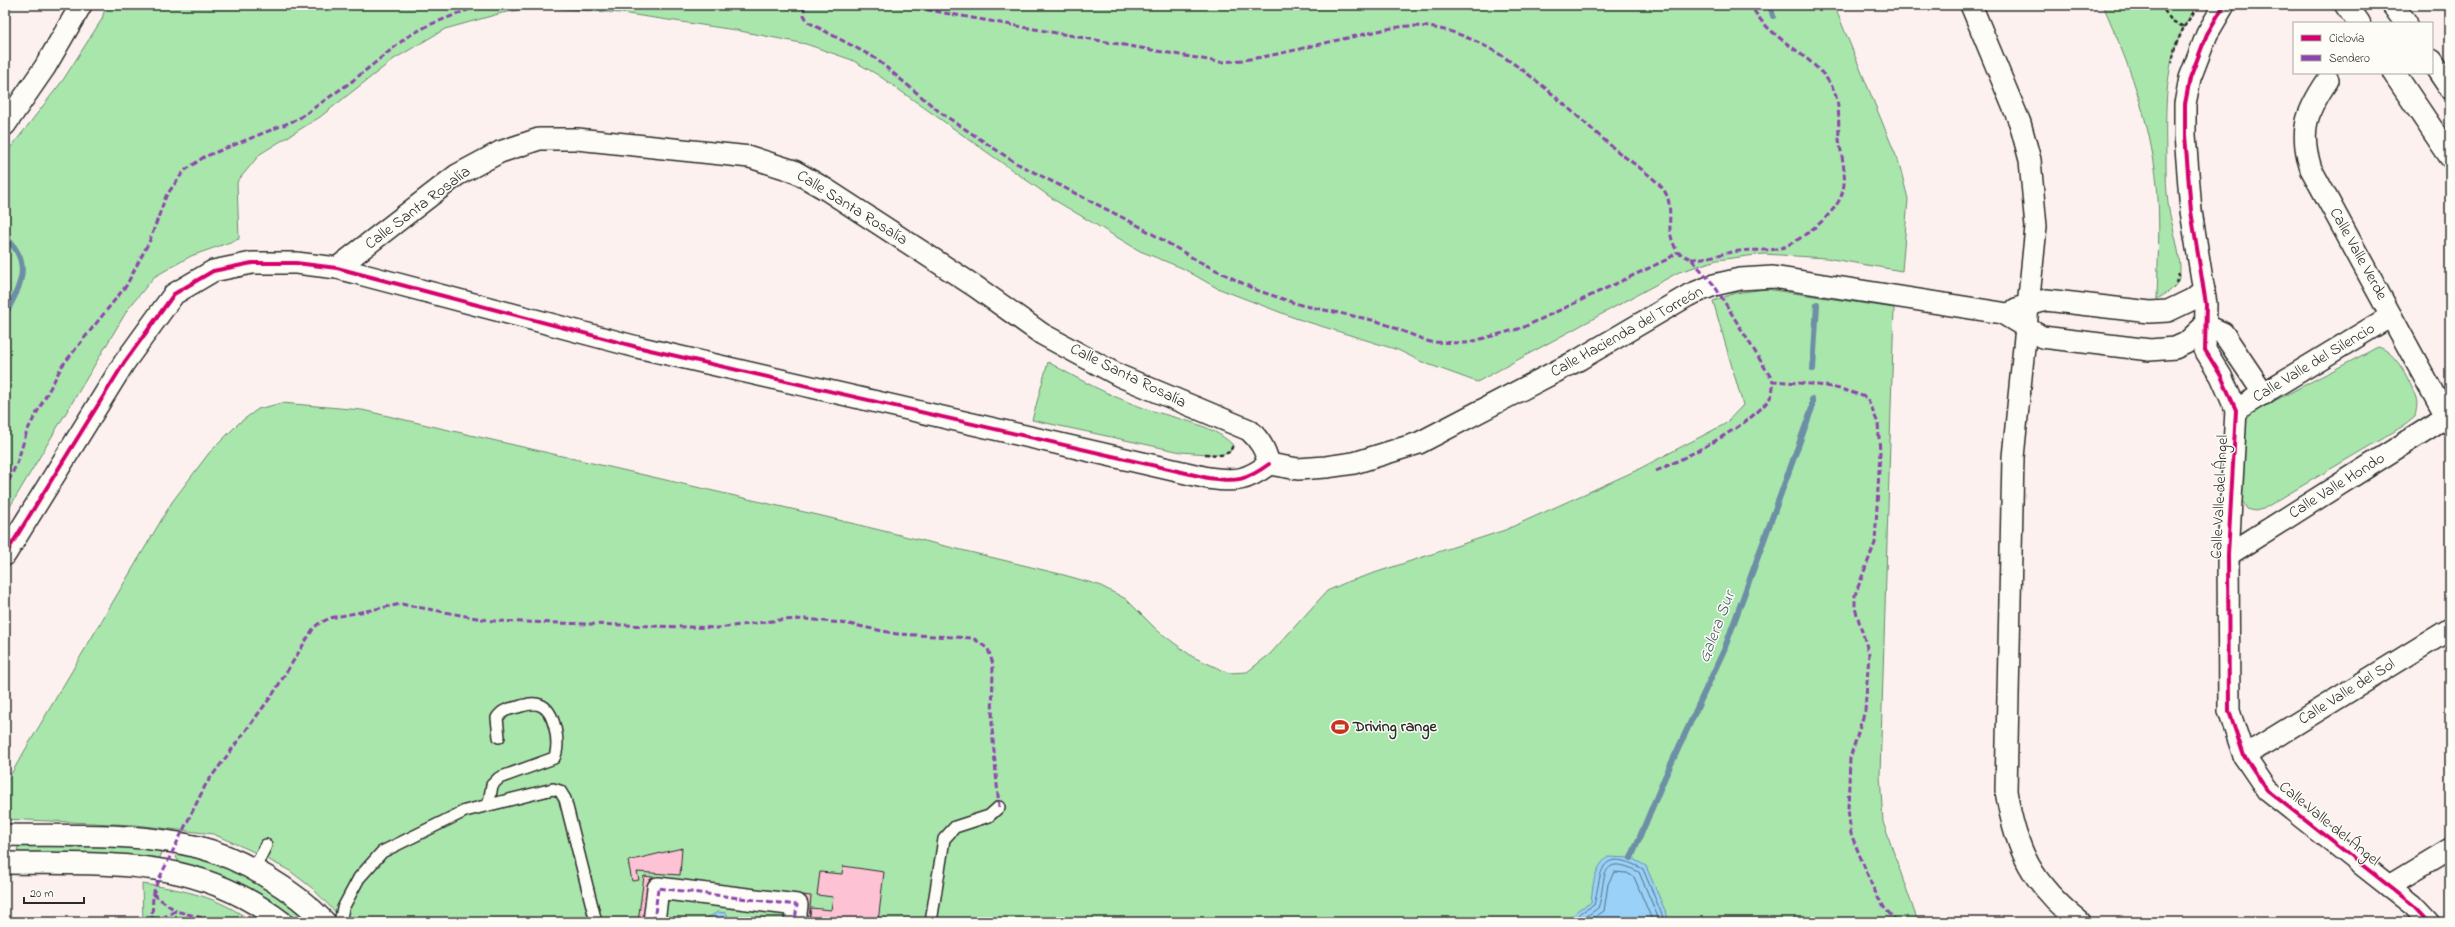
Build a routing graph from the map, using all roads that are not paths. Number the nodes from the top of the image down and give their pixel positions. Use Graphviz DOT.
graph roads {
  1 [pos="81,5"];
  2 [pos="1971,5"];
  3 [pos="2224,5"];
  4 [pos="2346,5"];
  5 [pos="2394,5"];
  6 [pos="2358,22"];
  7 [pos="2405,22"];
  8 [pos="2433,62"];
  9 [pos="2395,74"];
  10 [pos="2328,80"];
  11 [pos="2450,88"];
  12 [pos="5,125"];
  13 [pos="2450,156"];
  14 [pos="337,268"];
  15 [pos="2204,290"];
  16 [pos="2027,315"];
  17 [pos="2391,316"];
  18 [pos="2205,324"];
  19 [pos="2264,394"];
  20 [pos="2236,410"];
  21 [pos="2448,420"];
  22 [pos="1269,464"];
  23 [pos="5,555"];
  24 [pos="2228,555"];
  25 [pos="2450,629"];
  26 [pos="499,737"];
  27 [pos="2244,756"];
  28 [pos="489,803"];
  29 [pos="999,807"];
  30 [pos="5,835"];
  31 [pos="266,845"];
  32 [pos="2450,849"];
  33 [pos="5,863"];
  34 [pos="254,870"];
  35 [pos="2389,886"];
  36 [pos="282,922"];
  37 [pos="325,922"];
  38 [pos="340,922"];
  39 [pos="596,922"];
  40 [pos="654,922"];
  41 [pos="795,922"];
  42 [pos="931,922"];
  43 [pos="2080,922"];
  44 [pos="2429,922"];
  1 -- 12 [label="street"];
  2 -- 16 [label="street"];
  3 -- 15 [label="street, Calle Valle del Ángel"];
  4 -- 6 [label="street"];
  5 -- 7 [label="street"];
  8 -- 11 [label="street"];
  9 -- 13 [label="street"];
  10 -- 17 [label="street, Calle Valle Verde"];
  14 -- 22 [label="street"];
  14 -- 22 [label="street, Calle Santa Rosalía"];
  14 -- 23 [label="street"];
  15 -- 16 [label="street, Calle Hacienda del Torreón"];
  15 -- 18 [label="street, Calle Valle del Ángel"];
  16 -- 18 [label="street"];
  16 -- 22 [label="street, Calle Hacienda del Torreón"];
  16 -- 43 [label="street"];
  17 -- 19 [label="street, Calle Valle del Silencio"];
  17 -- 21 [label="street, Calle Valle Verde"];
  18 -- 19 [label="street"];
  18 -- 20 [label="street, Calle Valle del Ángel"];
  19 -- 20 [label="street, Calle Valle del Silencio"];
  20 -- 24 [label="street, Calle Valle del Ángel"];
  21 -- 24 [label="street, Calle Valle Hondo"];
  24 -- 27 [label="street, Calle Valle del Ángel"];
  25 -- 27 [label="street, Calle Valle del Sol"];
  26 -- 28 [label="lane"];
  27 -- 35 [label="street, Calle Valle del Ángel"];
  28 -- 38 [label="lane"];
  28 -- 39 [label="lane"];
  29 -- 42 [label="lane"];
  30 -- 34 [label="street"];
  31 -- 34 [label="lane"];
  32 -- 35 [label="street"];
  33 -- 36 [label="street"];
  34 -- 37 [label="street"];
  35 -- 44 [label="street, Calle Valle del Ángel"];
  40 -- 41 [label="street"];
}
